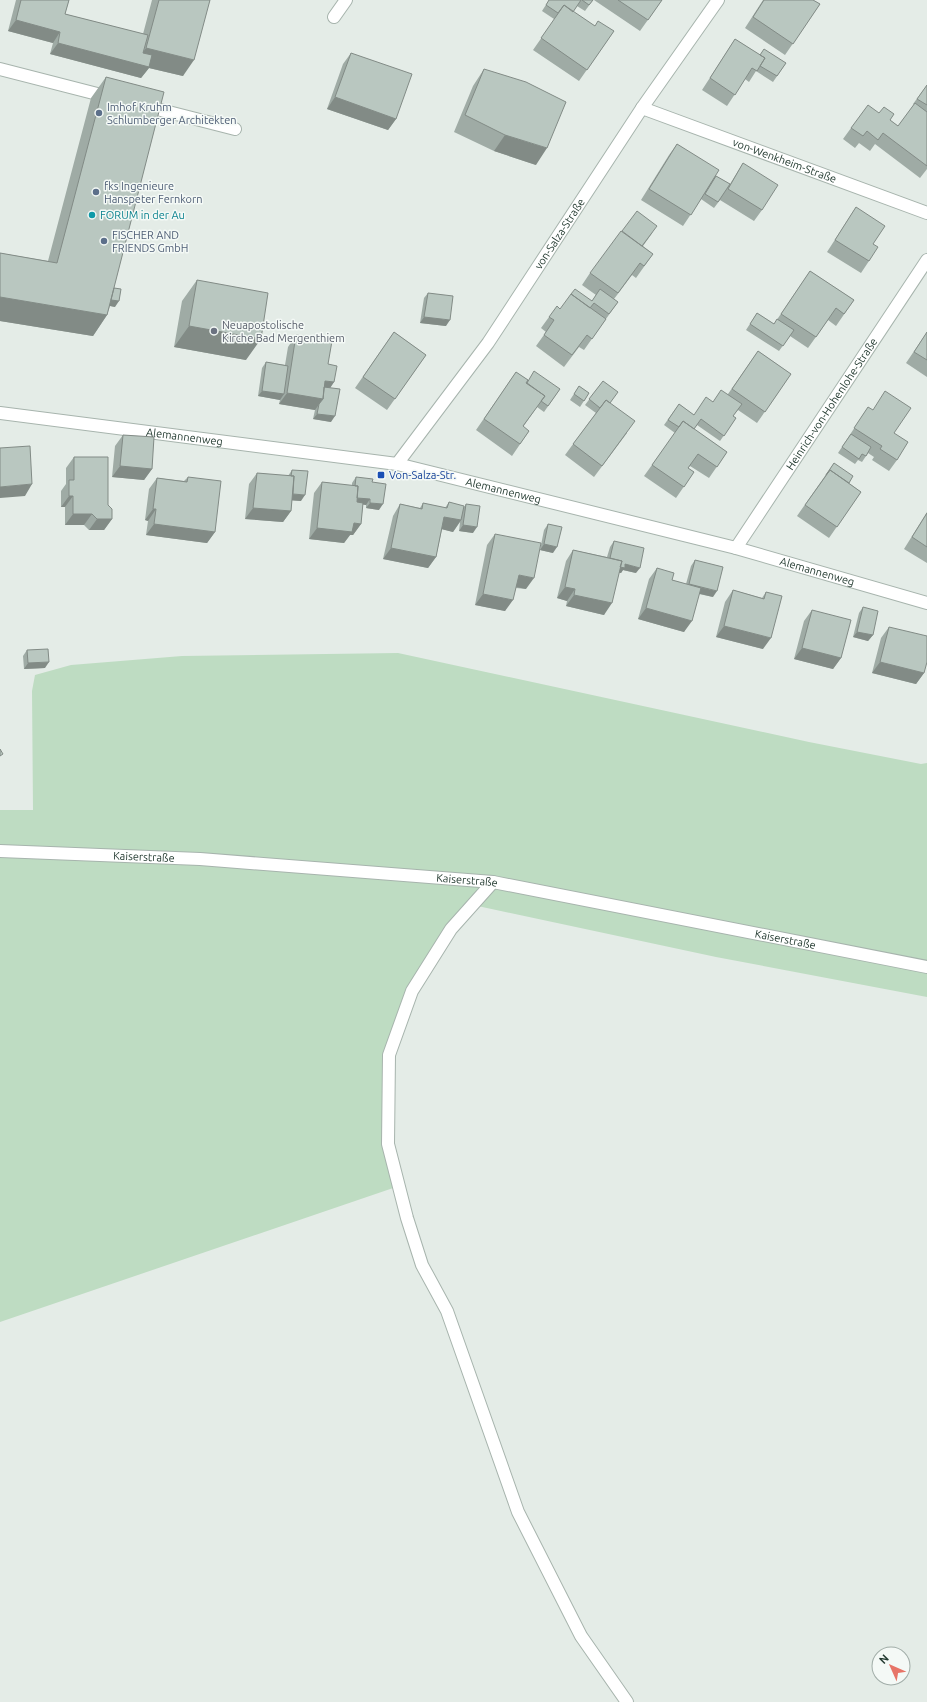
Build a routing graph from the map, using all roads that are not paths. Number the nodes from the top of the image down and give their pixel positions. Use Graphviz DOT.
graph roads {
  1 [pos="346,0"];
  2 [pos="718,0"];
  3 [pos="334,17"];
  4 [pos="0,69"];
  5 [pos="121,100"];
  6 [pos="136,104"];
  7 [pos="642,108"];
  8 [pos="235,129"];
  9 [pos="927,213"];
  10 [pos="927,260"];
  11 [pos="0,413"];
  12 [pos="397,464"];
  13 [pos="736,548"];
  14 [pos="927,603"];
  15 [pos="0,851"];
  16 [pos="493,882"];
  17 [pos="927,967"];
  18 [pos="628,1702"];
  1 -- 3 [label="street"];
  2 -- 7 [label="street, von-Salza-Straße"];
  4 -- 5 [label="street"];
  6 -- 8 [label="street"];
  7 -- 9 [label="street, von-Wenkheim-Straße"];
  7 -- 12 [label="street, von-Salza-Straße"];
  10 -- 13 [label="street, Heinrich-von-Hohenlohe-Straße"];
  11 -- 12 [label="street, Alemannenweg"];
  12 -- 13 [label="street, Alemannenweg"];
  13 -- 14 [label="street, Alemannenweg"];
  15 -- 16 [label="street, Kaiserstraße"];
  16 -- 17 [label="street, Kaiserstraße"];
  16 -- 18 [label="street"];
}
